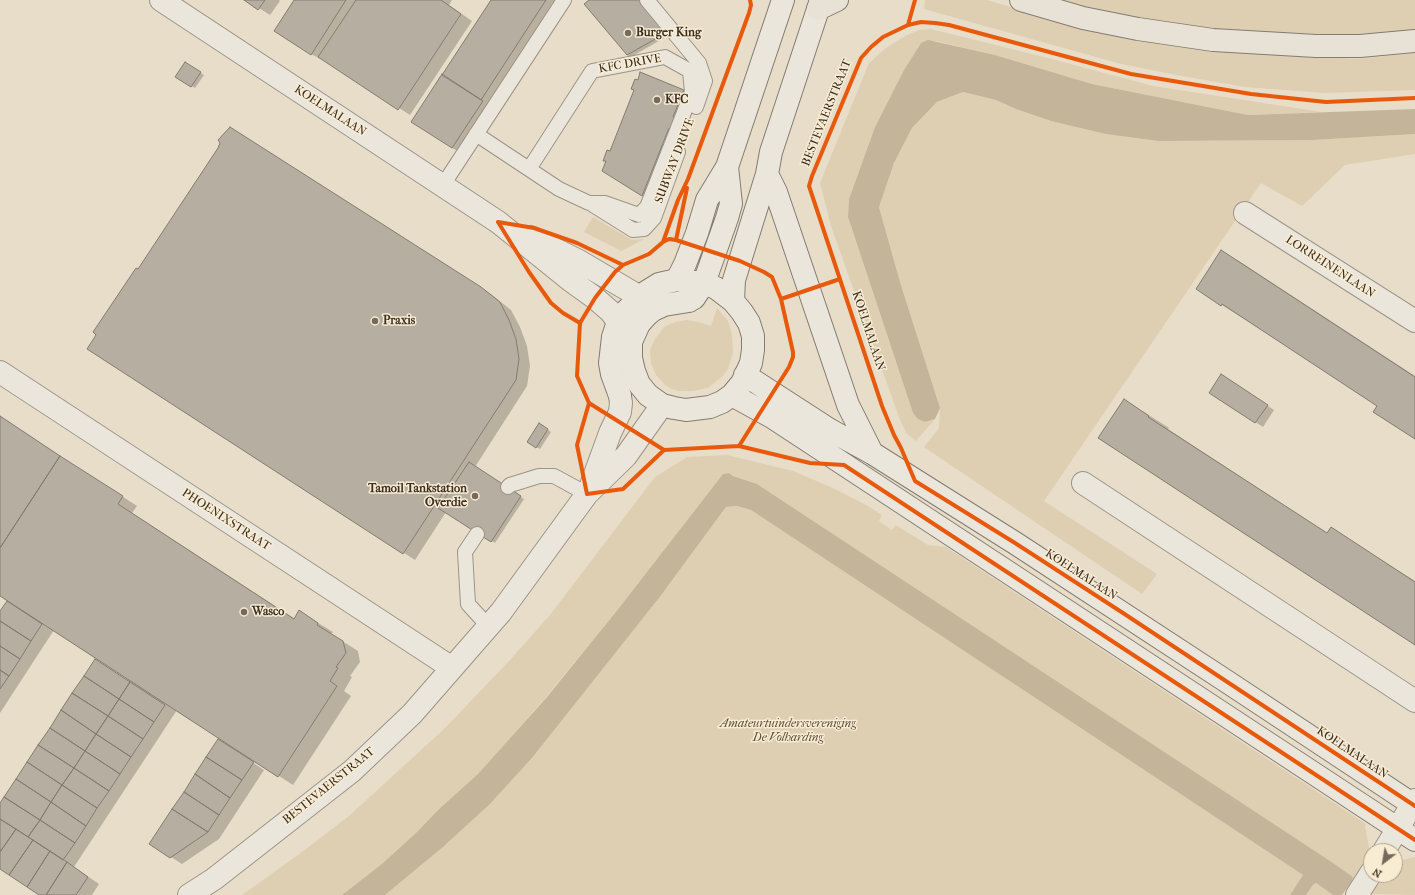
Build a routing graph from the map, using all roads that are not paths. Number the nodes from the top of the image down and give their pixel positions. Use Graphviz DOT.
graph roads {
  1 [pos="161,0"];
  2 [pos="564,0"];
  3 [pos="647,0"];
  4 [pos="783,0"];
  5 [pos="837,0"];
  6 [pos="1020,0"];
  7 [pos="819,5"];
  8 [pos="1415,41"];
  9 [pos="476,134"];
  10 [pos="727,167"];
  11 [pos="529,169"];
  12 [pos="767,174"];
  13 [pos="443,185"];
  14 [pos="589,203"];
  15 [pos="1245,213"];
  16 [pos="498,222"];
  17 [pos="677,280"];
  18 [pos="704,283"];
  19 [pos="640,297"];
  20 [pos="733,301"];
  21 [pos="1415,321"];
  22 [pos="618,322"];
  23 [pos="631,342"];
  24 [pos="0,372"];
  25 [pos="745,375"];
  26 [pos="732,395"];
  27 [pos="662,405"];
  28 [pos="872,453"];
  29 [pos="1083,483"];
  30 [pos="508,487"];
  31 [pos="587,494"];
  32 [pos="477,534"];
  33 [pos="488,626"];
  34 [pos="452,668"];
  35 [pos="1415,701"];
  36 [pos="1414,803"];
  37 [pos="1406,835"];
  38 [pos="1395,843"];
  39 [pos="189,895"];
  1 -- 13 [label="street, KOELMALAAN"];
  2 -- 9 [label="lane"];
  3 -- 14 [label="lane, SUBWAY DRIVE"];
  4 -- 10 [label="street"];
  5 -- 7 [label="highway"];
  6 -- 8 [label="highway"];
  7 -- 12 [label="street"];
  9 -- 11 [label="lane, SUBWAY DRIVE"];
  9 -- 13 [label="lane"];
  10 -- 17 [label="street"];
  10 -- 18 [label="street"];
  11 -- 14 [label="lane, SUBWAY DRIVE"];
  11 -- 14 [label="lane, KFC DRIVE"];
  12 -- 20 [label="street"];
  12 -- 28 [label="street"];
  13 -- 16 [label="street, KOELMALAAN"];
  15 -- 21 [label="street, LORREINENLAAN"];
  16 -- 19 [label="street, KOELMALAAN"];
  16 -- 22 [label="street, KOELMALAAN"];
  17 -- 18 [label="street"];
  17 -- 19 [label="street"];
  18 -- 20 [label="street"];
  18 -- 23 [label="street"];
  19 -- 22 [label="street"];
  20 -- 25 [label="street"];
  22 -- 23 [label="street, KOELMALAAN"];
  22 -- 31 [label="street"];
  23 -- 27 [label="street"];
  24 -- 34 [label="street, PHOENIXSTRAAT"];
  25 -- 26 [label="street"];
  25 -- 28 [label="street, KOELMALAAN"];
  26 -- 27 [label="street"];
  26 -- 37 [label="street"];
  27 -- 31 [label="street, BESTEVAERSTRAAT"];
  28 -- 36 [label="street, KOELMALAAN"];
  29 -- 35 [label="street"];
  30 -- 31 [label="lane"];
  31 -- 33 [label="street, BESTEVAERSTRAAT"];
  32 -- 33 [label="lane"];
  33 -- 34 [label="street, BESTEVAERSTRAAT"];
  34 -- 39 [label="street, BESTEVAERSTRAAT"];
  36 -- 37 [label="street"];
  37 -- 38 [label="street"];
}
